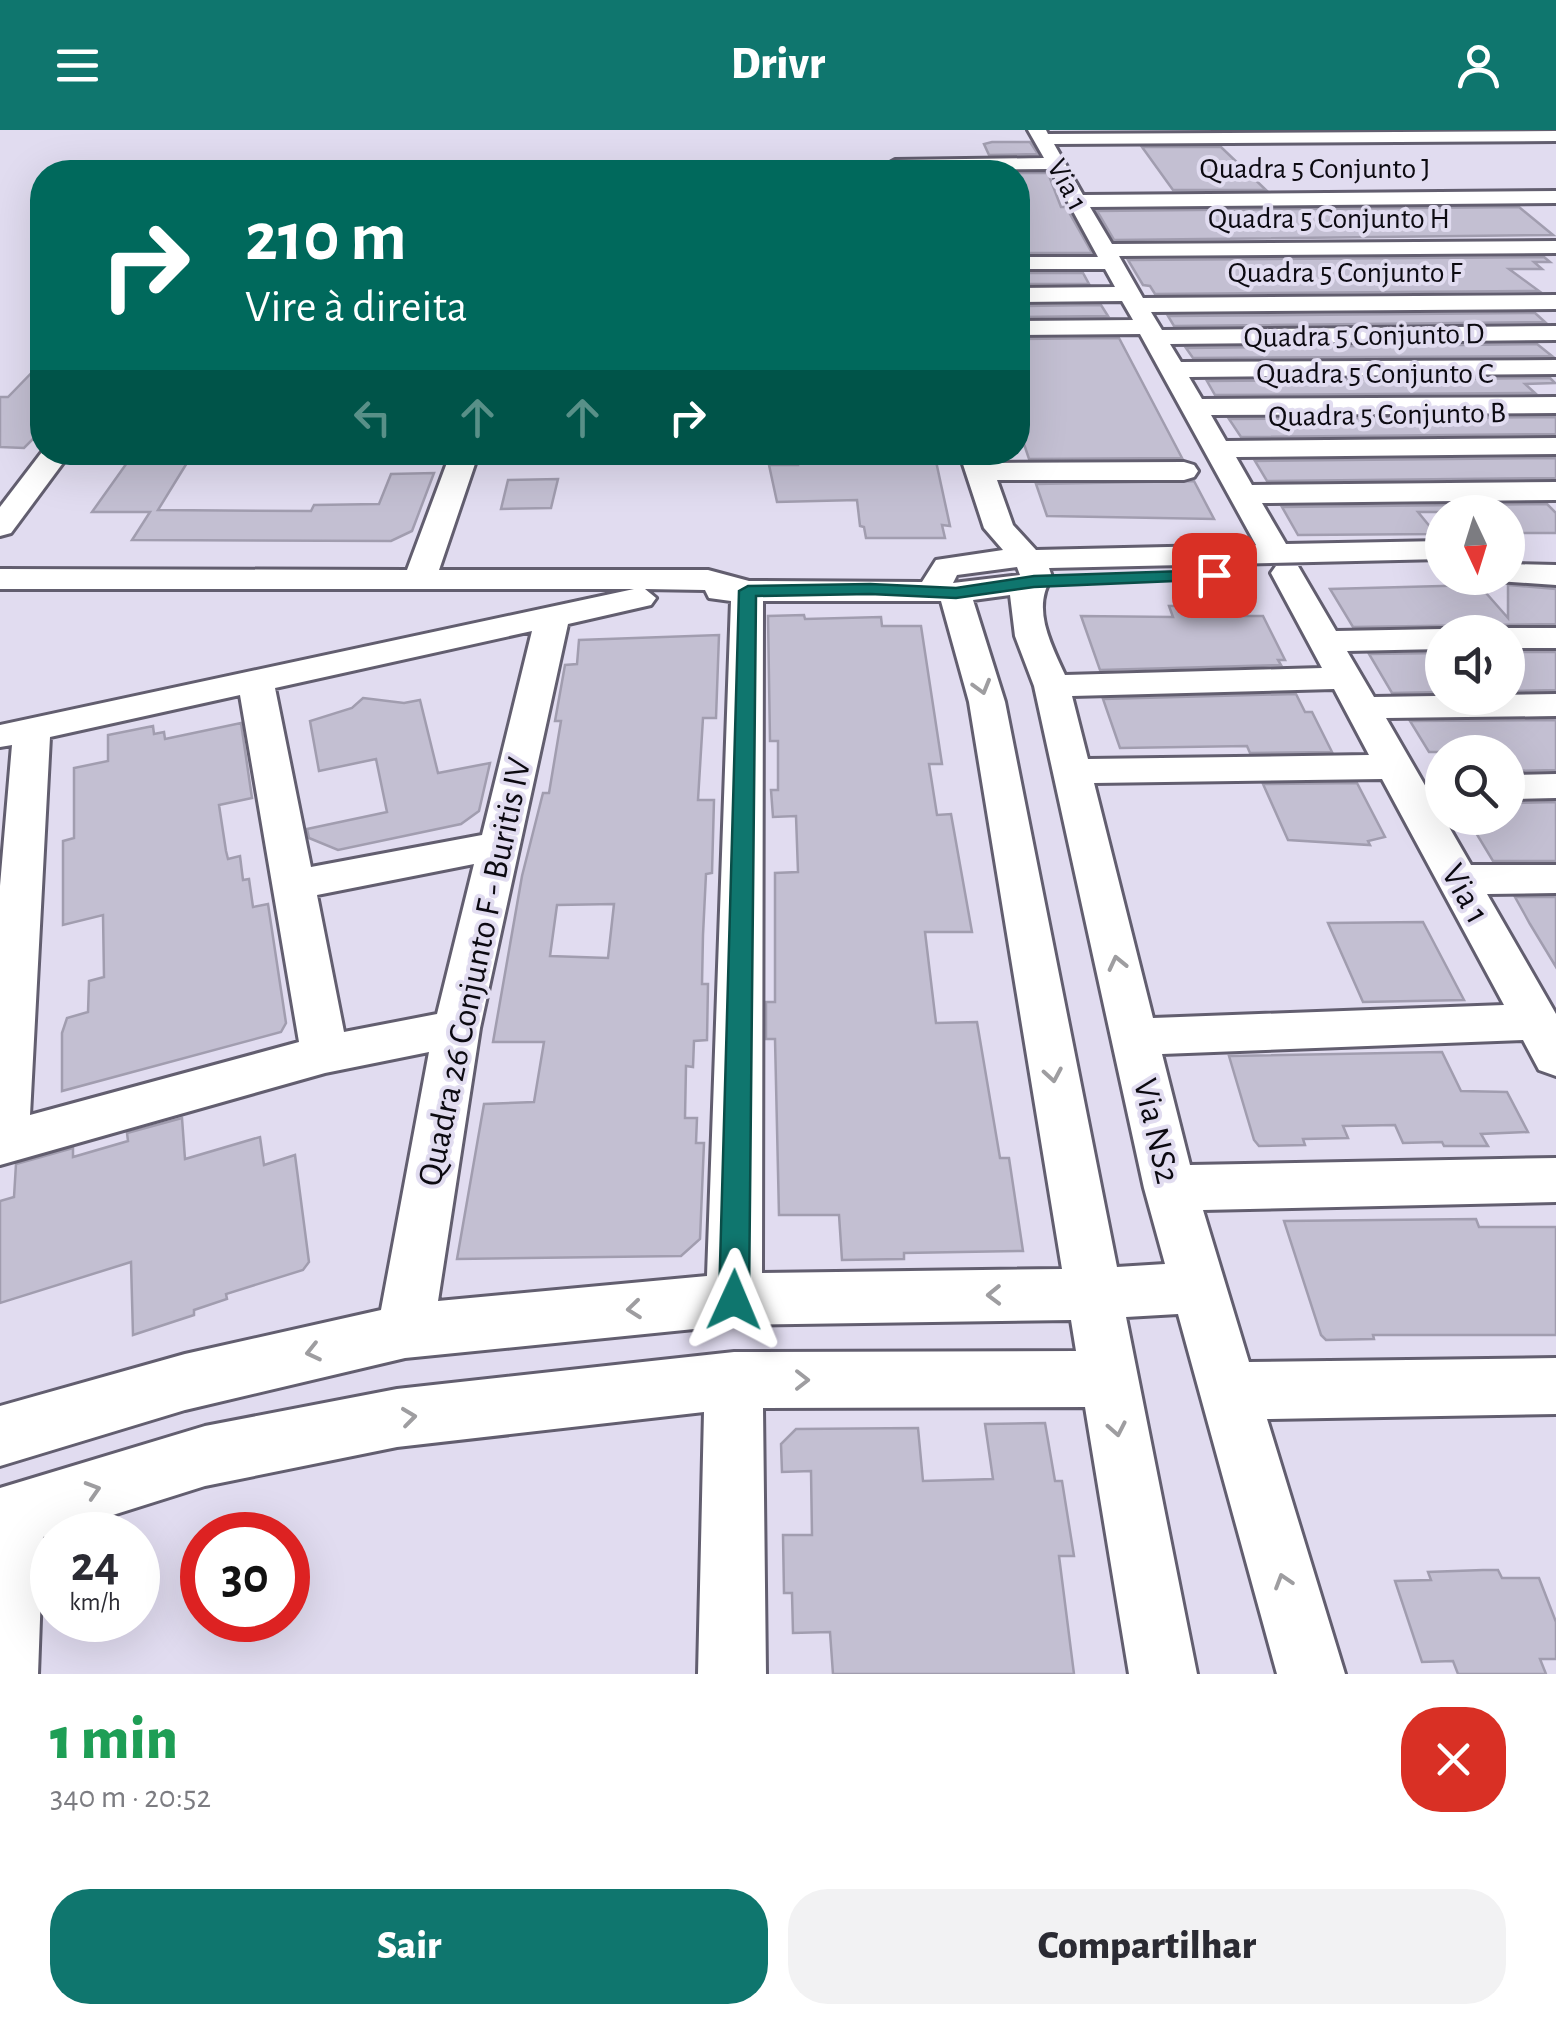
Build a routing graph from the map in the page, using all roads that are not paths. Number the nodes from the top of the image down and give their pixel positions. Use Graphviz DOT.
graph roads {
  1 [pos="1462,133"];
  2 [pos="1556,136"];
  3 [pos="1047,148"];
  4 [pos="1494,156"];
  5 [pos="1556,156"];
  6 [pos="916,160"];
  7 [pos="1523,176"];
  8 [pos="1555,198"];
  9 [pos="1075,201"];
  10 [pos="1556,247"];
  11 [pos="1030,263"];
  12 [pos="1116,265"];
  13 [pos="1030,291"];
  14 [pos="1556,302"];
  15 [pos="1030,328"];
  16 [pos="1150,332"];
  17 [pos="1556,333"];
  18 [pos="1556,366"];
  19 [pos="1173,370"];
  20 [pos="1556,405"];
  21 [pos="1195,408"];
  22 [pos="1556,446"];
  23 [pos="1220,449"];
  24 [pos="1030,464"];
  25 [pos="47,465"];
  26 [pos="459,465"];
  27 [pos="977,465"];
  28 [pos="1184,470"];
  29 [pos="1556,491"];
  30 [pos="1244,494"];
  31 [pos="0,527"];
  32 [pos="1556,549"];
  33 [pos="1525,550"];
  34 [pos="1425,551"];
  35 [pos="1281,562"];
  36 [pos="1425,573"];
  37 [pos="994,574"];
  38 [pos="1525,574"];
  39 [pos="1556,574"];
  40 [pos="0,579"];
  41 [pos="420,579"];
  42 [pos="769,591"];
  43 [pos="553,615"];
  44 [pos="1525,638"];
  45 [pos="1556,638"];
  46 [pos="1425,639"];
  47 [pos="1324,640"];
  48 [pos="256,683"];
  49 [pos="1052,686"];
  50 [pos="1353,693"];
  51 [pos="1556,706"];
  52 [pos="16,733"];
  53 [pos="1072,771"];
  54 [pos="1414,781"];
  55 [pos="1556,786"];
  56 [pos="1525,787"];
  57 [pos="499,846"];
  58 [pos="1556,879"];
  59 [pos="1458,880"];
  60 [pos="296,884"];
  61 [pos="1541,1013"];
  62 [pos="457,1028"];
  63 [pos="1134,1038"];
  64 [pos="325,1054"];
  65 [pos="1,1143"];
  66 [pos="1556,1180"];
  67 [pos="1170,1188"];
  68 [pos="1196,1287"];
  69 [pos="1092,1294"];
  70 [pos="734,1300"];
  71 [pos="405,1331"];
  72 [pos="1108,1379"];
  73 [pos="734,1380"];
  74 [pos="1556,1386"];
  75 [pos="1227,1392"];
  76 [pos="0,1436"];
  77 [pos="6,1517"];
  78 [pos="4,1674"];
  79 [pos="732,1674"];
  80 [pos="1163,1674"];
  81 [pos="1311,1674"];
  1 -- 2 [label="street"];
  1 -- 3 [label="street"];
  1 -- 4 [label="street"];
  3 -- 4 [label="street"];
  3 -- 6 [label="street"];
  3 -- 9 [label="street, Via 1"];
  4 -- 5 [label="street"];
  7 -- 8 [label="street"];
  8 -- 9 [label="street, Quadra 5 Conjunto J"];
  9 -- 12 [label="street, Via 1"];
  10 -- 12 [label="street, Quadra 5 Conjunto H"];
  11 -- 12 [label="street"];
  12 -- 13 [label="street"];
  12 -- 14 [label="street, Quadra 5 Conjunto F"];
  12 -- 16 [label="street, Via 1"];
  15 -- 16 [label="street"];
  16 -- 17 [label="street"];
  16 -- 19 [label="street, Via 1"];
  18 -- 19 [label="street, Quadra 5 Conjunto D"];
  19 -- 21 [label="street, Via 1"];
  20 -- 21 [label="street, Quadra 5 Conjunto C"];
  21 -- 23 [label="street, Via 1"];
  22 -- 23 [label="street, Quadra 5 Conjunto B"];
  23 -- 30 [label="street, Via 1"];
  24 -- 28 [label="street"];
  25 -- 31 [label="street"];
  26 -- 41 [label="street"];
  27 -- 37 [label="street"];
  29 -- 30 [label="street"];
  30 -- 35 [label="street, Via 1"];
  32 -- 33 [label="street"];
  34 -- 35 [label="street"];
  35 -- 36 [label="street"];
  35 -- 37 [label="street"];
  35 -- 47 [label="street, Via 1"];
  37 -- 42 [label="street"];
  37 -- 49 [label="street, Via NS2"];
  37 -- 69 [label="street, one-way"];
  38 -- 39 [label="street"];
  40 -- 41 [label="street"];
  41 -- 42 [label="street"];
  42 -- 43 [label="street"];
  42 -- 70 [label="street"];
  43 -- 48 [label="street"];
  43 -- 57 [label="street, Quadra 26 Conjunto F - Buritis IV"];
  44 -- 45 [label="street"];
  46 -- 47 [label="street"];
  47 -- 50 [label="street, Via 1"];
  48 -- 52 [label="street"];
  48 -- 60 [label="street"];
  49 -- 50 [label="street"];
  49 -- 53 [label="street, Via NS2"];
  50 -- 51 [label="street"];
  50 -- 54 [label="street, Via 1"];
  52 -- 65 [label="street"];
  53 -- 54 [label="street"];
  63 -- 53 [label="street, Via NS2, one-way"];
  54 -- 59 [label="street, Via 1"];
  55 -- 56 [label="street"];
  57 -- 60 [label="street"];
  57 -- 62 [label="street, Quadra 26 Conjunto F - Buritis IV"];
  58 -- 59 [label="street"];
  59 -- 61 [label="street, Via 1"];
  60 -- 64 [label="street"];
  61 -- 63 [label="street"];
  62 -- 64 [label="street"];
  62 -- 71 [label="street, Quadra 26 Conjunto F - Buritis IV"];
  63 -- 67 [label="street, Via NS2"];
  64 -- 65 [label="street"];
  66 -- 67 [label="street"];
  67 -- 68 [label="street, Via NS2"];
  68 -- 69 [label="street"];
  68 -- 75 [label="street, Via NS2"];
  69 -- 70 [label="street, one-way"];
  69 -- 72 [label="street"];
  70 -- 71 [label="street, one-way"];
  71 -- 76 [label="street, one-way"];
  73 -- 72 [label="street, one-way"];
  72 -- 80 [label="street, one-way"];
  77 -- 73 [label="street, one-way"];
  73 -- 79 [label="street"];
  74 -- 75 [label="street"];
  81 -- 75 [label="street, Via NS2, one-way"];
  77 -- 78 [label="street"];
}
